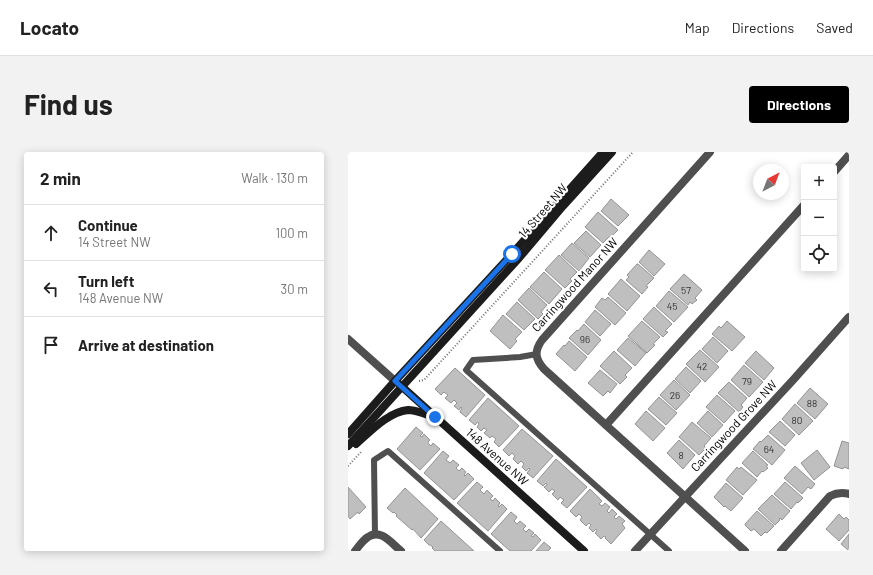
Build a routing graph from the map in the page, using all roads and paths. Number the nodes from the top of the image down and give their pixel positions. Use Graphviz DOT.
graph roads {
  1 [pos="603,152"];
  2 [pos="612,152"];
  3 [pos="633,152"];
  4 [pos="710,152"];
  5 [pos="849,155"];
  6 [pos="837,169"];
  7 [pos="801,208"];
  8 [pos="849,317"];
  9 [pos="348,339"];
  10 [pos="536,354"];
  11 [pos="395,381"];
  12 [pos="402,387"];
  13 [pos="409,393"];
  14 [pos="435,417"];
  15 [pos="606,425"];
  16 [pos="348,434"];
  17 [pos="348,446"];
  18 [pos="348,452"];
  19 [pos="361,452"];
  20 [pos="348,466"];
  21 [pos="849,494"];
  22 [pos="685,496"];
  23 [pos="375,534"];
  24 [pos="650,535"];
  25 [pos="355,551"];
  26 [pos="401,551"];
  27 [pos="500,551"];
  28 [pos="584,551"];
  29 [pos="635,551"];
  30 [pos="668,551"];
  31 [pos="745,551"];
  32 [pos="780,551"];
  1 -- 11 [label="main road, 14 Street NW"];
  2 -- 12 [label="main road, 14 Street NW"];
  3 -- 13 [label="path"];
  4 -- 10 [label="street, Carringwood Manor NW"];
  5 -- 6 [label="street"];
  7 -- 15 [label="street"];
  8 -- 22 [label="street, Carringwood Grove NW"];
  9 -- 11 [label="street"];
  10 -- 15 [label="street"];
  10 -- 24 [label="lane"];
  11 -- 12 [label="main road, 148 Avenue NW"];
  11 -- 16 [label="main road, 14 Street NW"];
  12 -- 13 [label="main road, 148 Avenue NW"];
  12 -- 17 [label="main road, 14 Street NW"];
  13 -- 14 [label="main road, 148 Avenue NW"];
  14 -- 18 [label="main road"];
  14 -- 28 [label="main road, 148 Avenue NW"];
  15 -- 22 [label="street"];
  19 -- 20 [label="path"];
  21 -- 32 [label="street"];
  22 -- 24 [label="street, Carringwood Grove NW"];
  22 -- 31 [label="street"];
  23 -- 25 [label="street"];
  23 -- 26 [label="street"];
  23 -- 27 [label="lane"];
  24 -- 29 [label="street, Carringwood Grove NW"];
  24 -- 30 [label="lane"];
}
